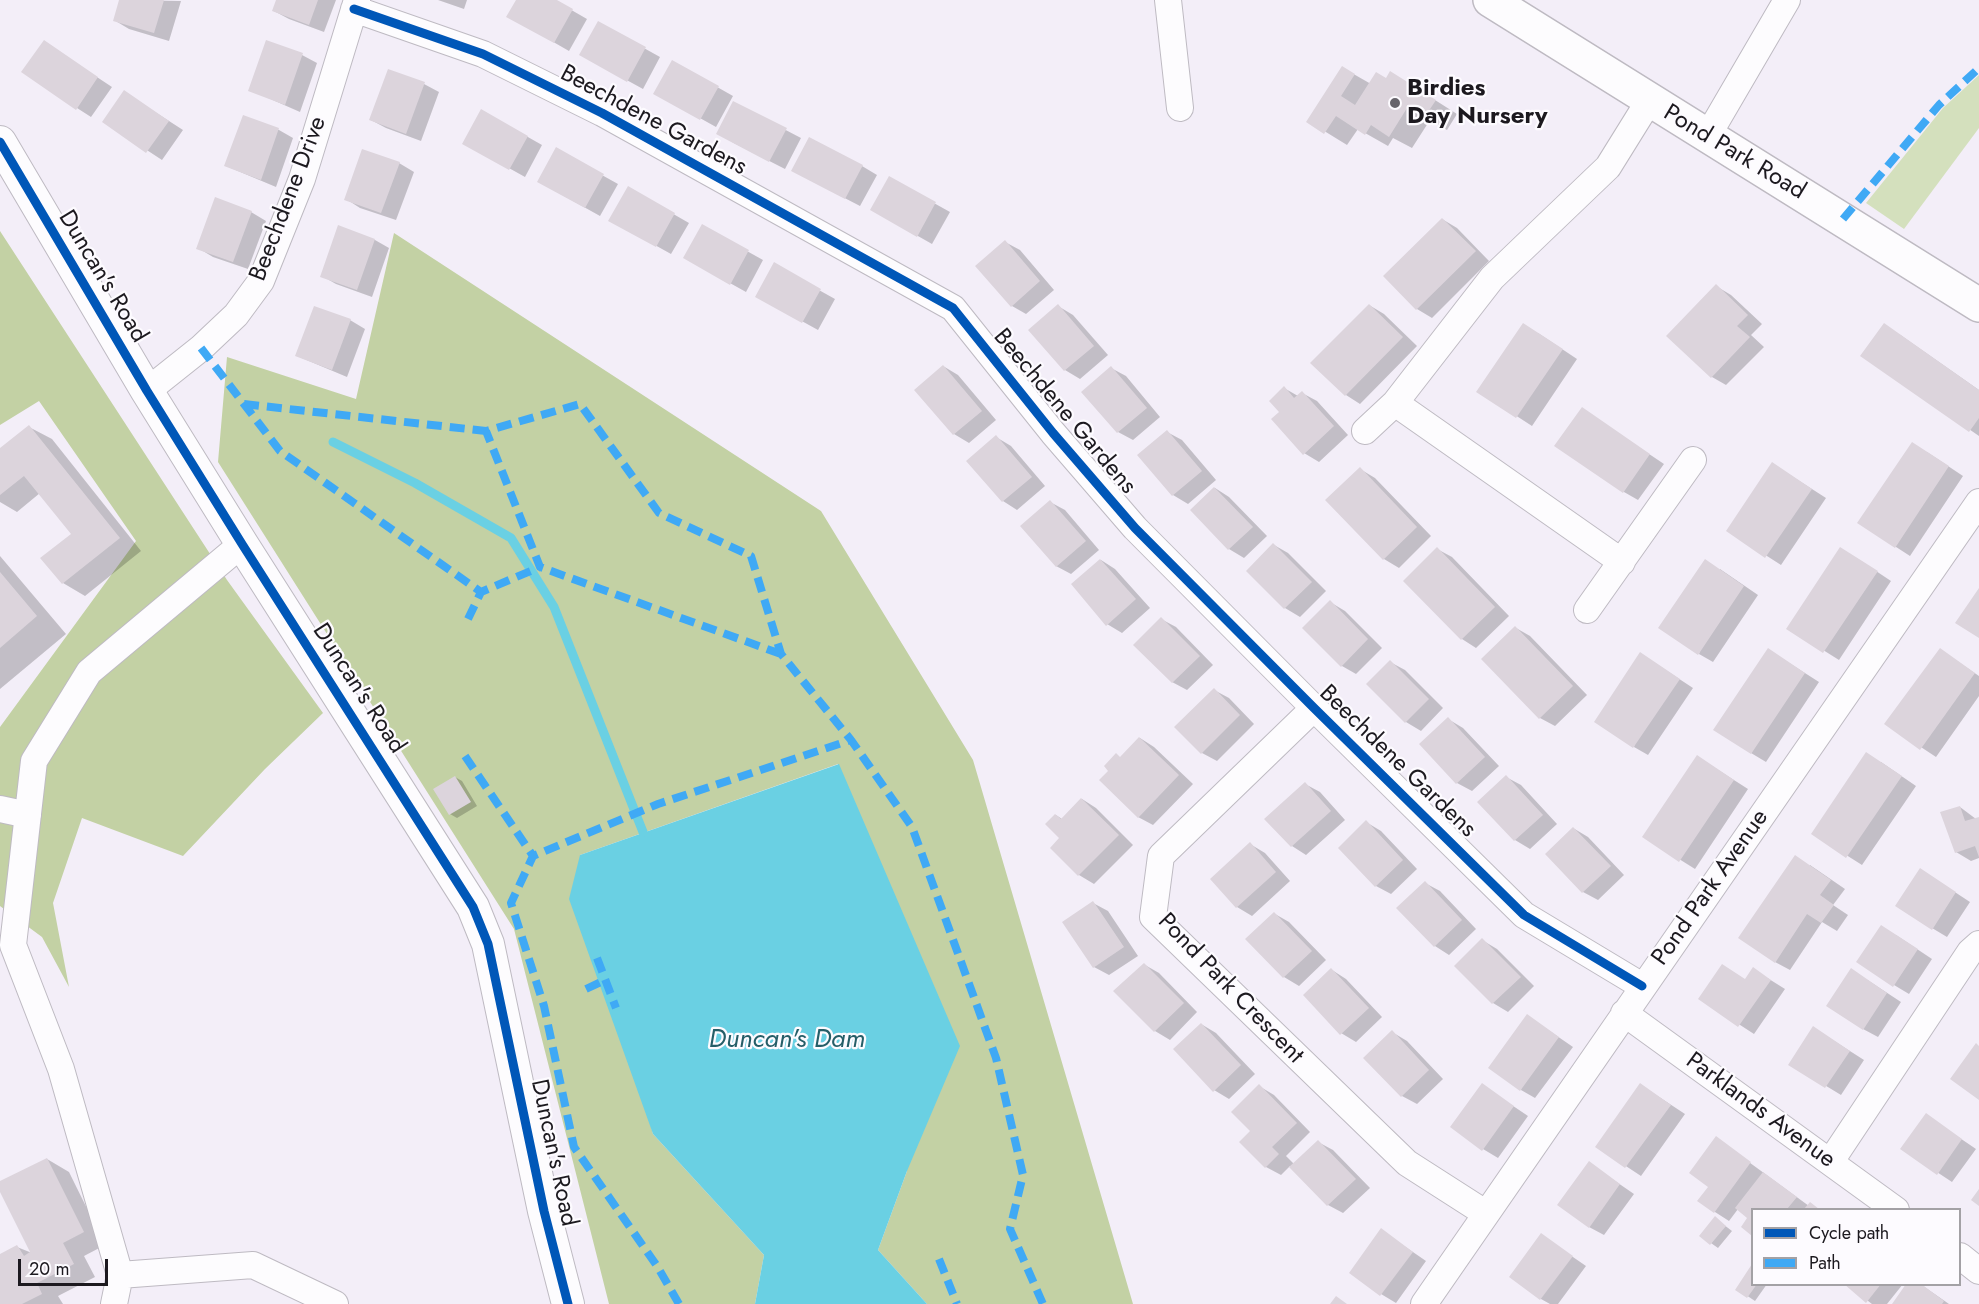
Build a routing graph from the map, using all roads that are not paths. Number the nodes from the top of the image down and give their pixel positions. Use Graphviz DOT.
graph roads {
  1 [pos="1168,0"];
  2 [pos="1490,0"];
  3 [pos="1787,0"];
  4 [pos="356,5"];
  5 [pos="1649,101"];
  6 [pos="1180,108"];
  7 [pos="1707,137"];
  8 [pos="0,142"];
  9 [pos="1979,305"];
  10 [pos="147,391"];
  11 [pos="1395,403"];
  12 [pos="1365,431"];
  13 [pos="1693,460"];
  14 [pos="1979,502"];
  15 [pos="242,544"];
  16 [pos="1622,562"];
  17 [pos="1587,610"];
  18 [pos="1314,708"];
  19 [pos="0,809"];
  20 [pos="27,815"];
  21 [pos="1979,944"];
  22 [pos="1642,986"];
  23 [pos="1624,1013"];
  24 [pos="1831,1161"];
  25 [pos="1895,1208"];
  26 [pos="1485,1214"];
  27 [pos="1961,1257"];
  28 [pos="1979,1270"];
  29 [pos="120,1275"];
  30 [pos="114,1304"];
  31 [pos="335,1304"];
  32 [pos="568,1304"];
  33 [pos="1424,1304"];
  1 -- 6 [label="street"];
  2 -- 5 [label="main road, Pond Park Road"];
  3 -- 7 [label="street"];
  4 -- 10 [label="street, Beechdene Drive"];
  4 -- 18 [label="street, Beechdene Gardens"];
  5 -- 7 [label="main road, Pond Park Road"];
  5 -- 11 [label="street"];
  7 -- 9 [label="main road, Pond Park Road"];
  8 -- 10 [label="street, Duncan's Road"];
  10 -- 15 [label="street, Duncan's Road"];
  11 -- 12 [label="street"];
  11 -- 16 [label="street"];
  13 -- 16 [label="street"];
  14 -- 22 [label="street, Pond Park Avenue"];
  15 -- 20 [label="street"];
  15 -- 32 [label="street, Duncan's Road"];
  16 -- 17 [label="street"];
  18 -- 22 [label="street, Beechdene Gardens"];
  18 -- 26 [label="street, Pond Park Crescent"];
  19 -- 20 [label="street"];
  20 -- 29 [label="street"];
  21 -- 24 [label="street"];
  22 -- 23 [label="street, Pond Park Avenue"];
  23 -- 24 [label="street, Parklands Avenue"];
  23 -- 26 [label="street, Pond Park Avenue"];
  24 -- 25 [label="street, Parklands Avenue"];
  26 -- 33 [label="street, Pond Park Avenue"];
  27 -- 28 [label="street"];
  29 -- 30 [label="street"];
  29 -- 31 [label="street"];
}
